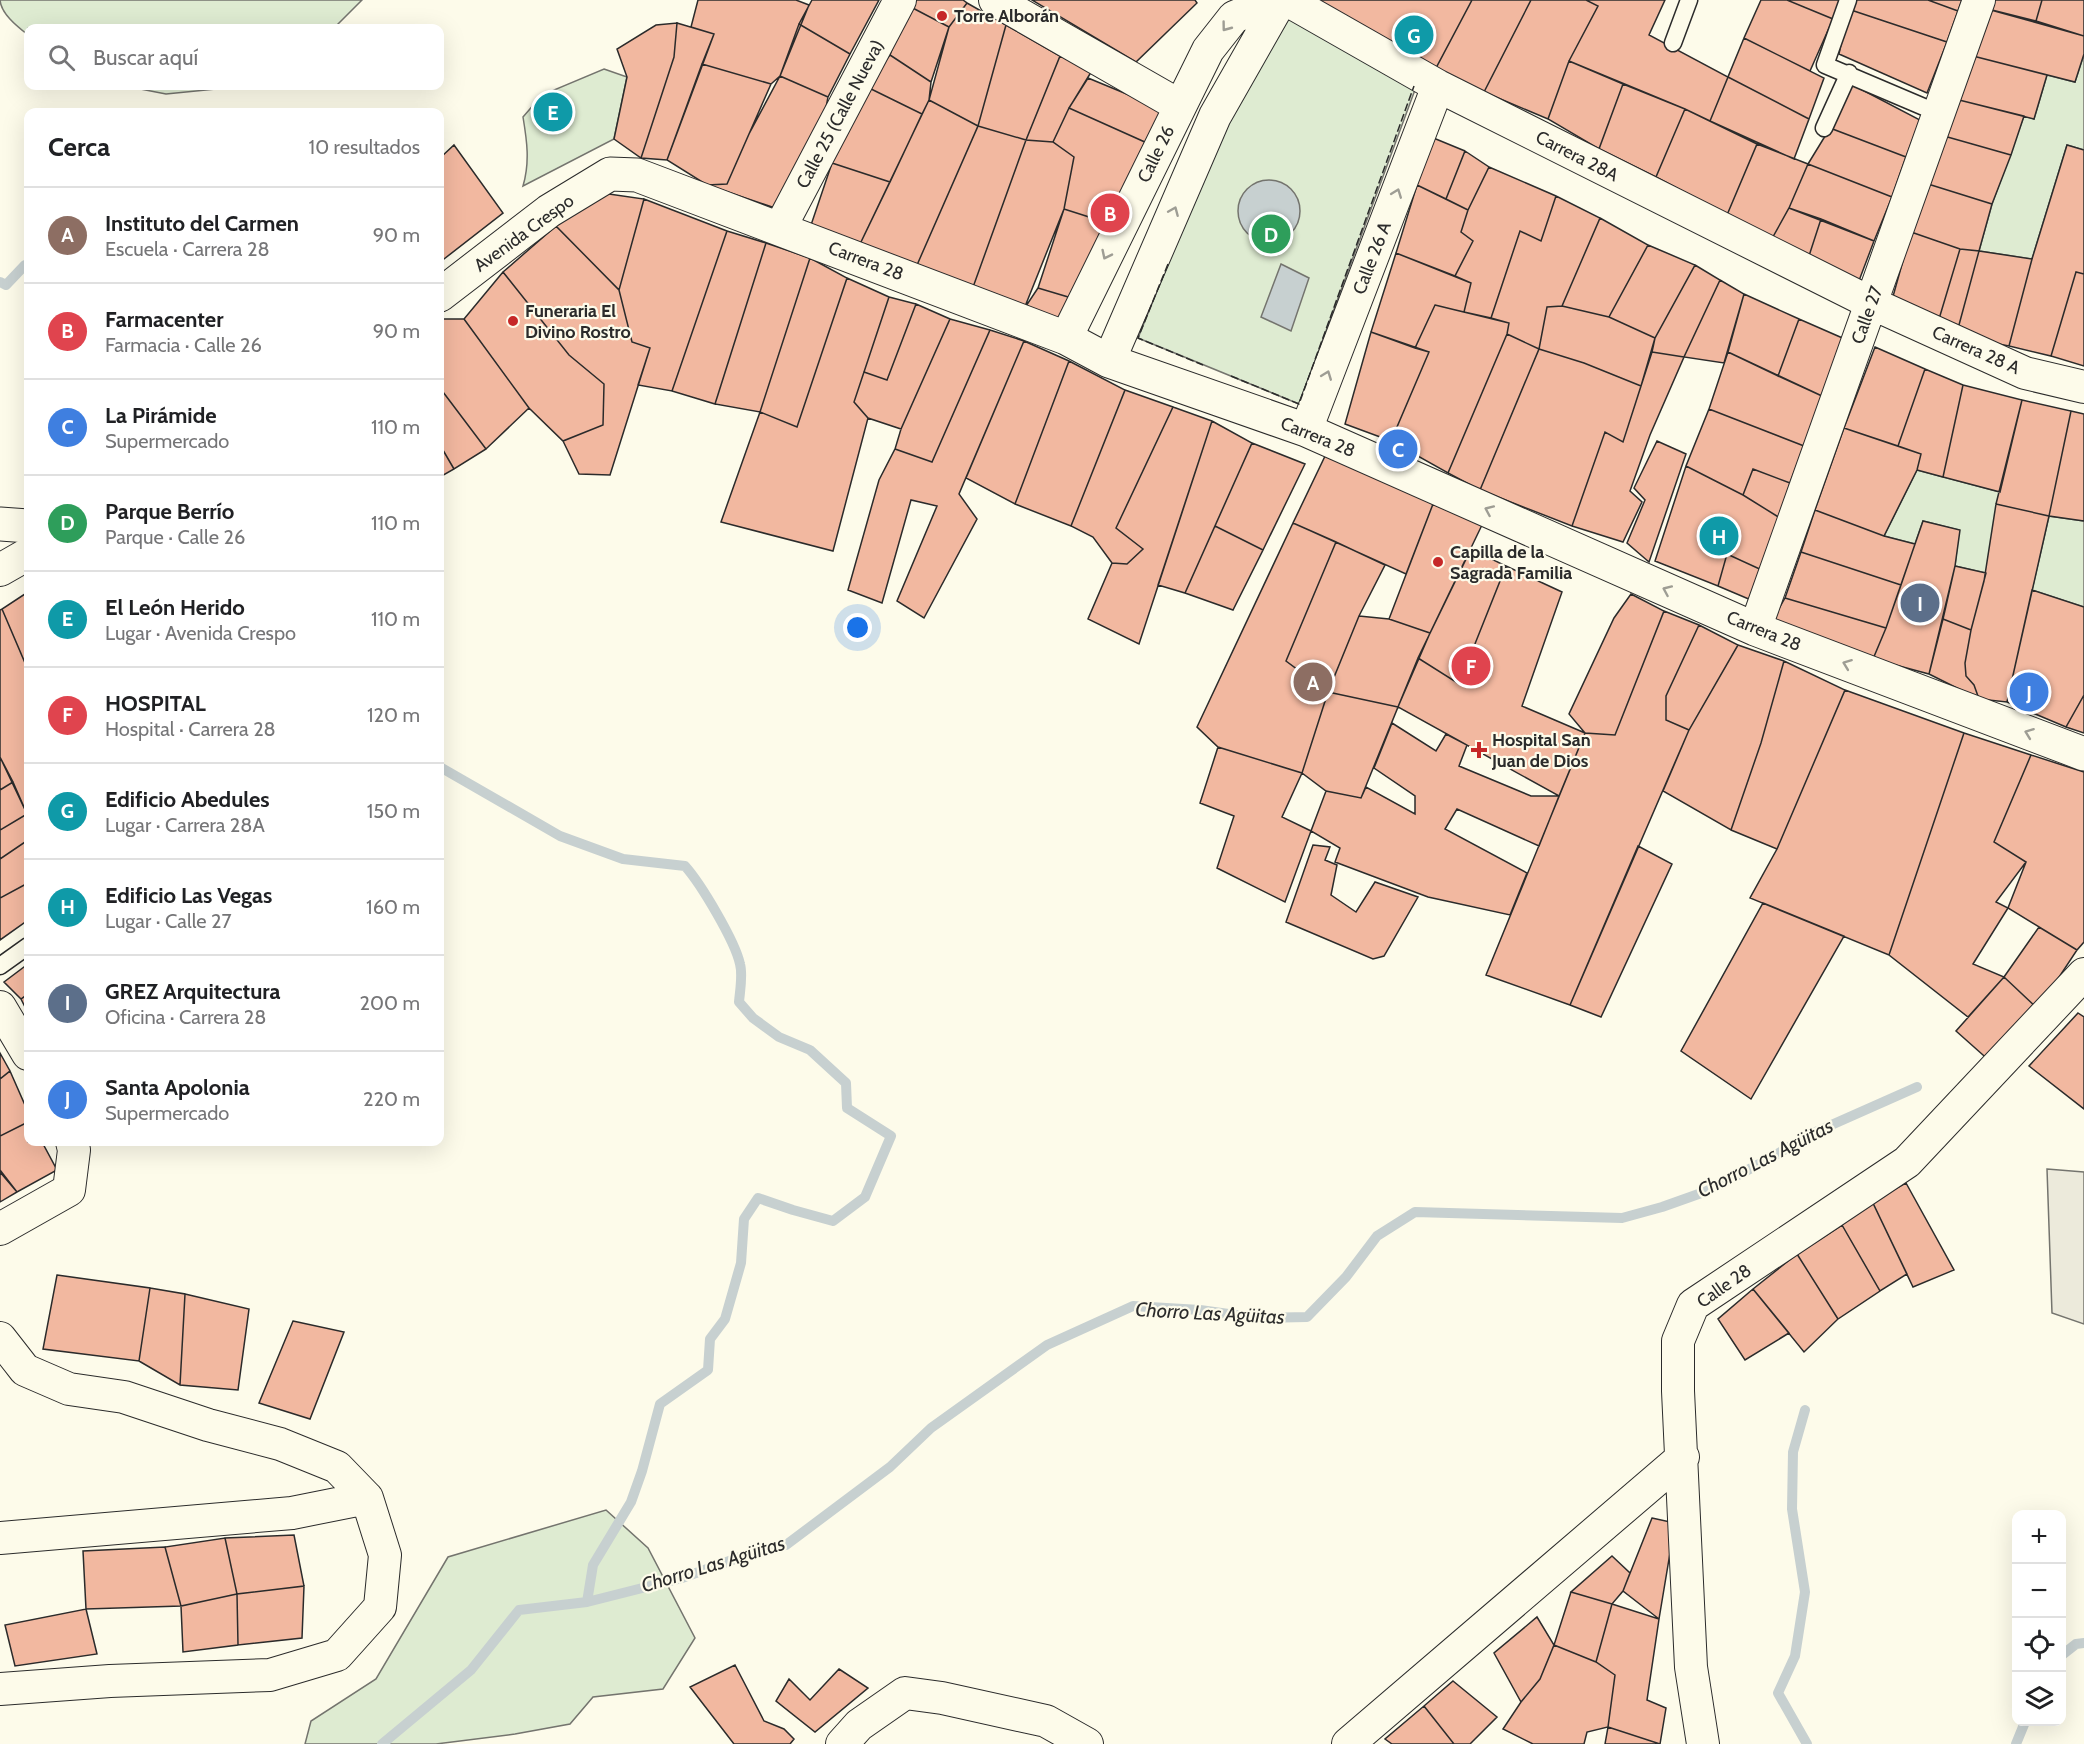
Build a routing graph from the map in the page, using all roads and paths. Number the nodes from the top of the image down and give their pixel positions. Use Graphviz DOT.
graph roads {
  1 [pos="900,0"];
  2 [pos="995,0"];
  3 [pos="1276,0"];
  4 [pos="1281,0"];
  5 [pos="1287,0"];
  6 [pos="1689,0"];
  7 [pos="1848,0"];
  8 [pos="1979,0"];
  9 [pos="1673,43"];
  10 [pos="1849,73"];
  11 [pos="1438,86"];
  12 [pos="1180,106"];
  13 [pos="1938,113"];
  14 [pos="1824,128"];
  15 [pos="610,174"];
  16 [pos="780,228"];
  17 [pos="444,292"];
  18 [pos="1871,303"];
  19 [pos="1066,338"];
  20 [pos="1109,361"];
  21 [pos="2084,387"];
  22 [pos="1306,430"];
  23 [pos="0,524"];
  24 [pos="24,526"];
  25 [pos="24,556"];
  26 [pos="0,570"];
  27 [pos="1755,629"];
  28 [pos="2084,754"];
  29 [pos="24,949"];
  30 [pos="0,966"];
  31 [pos="2084,974"];
  32 [pos="0,1007"];
  33 [pos="24,1047"];
  34 [pos="73,1146"];
  35 [pos="0,1229"];
  36 [pos="0,1338"];
  37 [pos="1683,1457"];
  38 [pos="367,1498"];
  39 [pos="0,1538"];
  40 [pos="0,1689"];
  41 [pos="842,1744"];
  42 [pos="1087,1744"];
  43 [pos="1348,1744"];
  44 [pos="1703,1744"];
  1 -- 16 [label="street, Calle 25 (Calle Nueva)"];
  2 -- 12 [label="street"];
  3 -- 12 [label="street, Calle 26, one-way"];
  20 -- 4 [label="street, Calle 26, one-way"];
  5 -- 11 [label="street, Carrera 28A"];
  6 -- 9 [label="lane"];
  7 -- 10 [label="lane"];
  8 -- 13 [label="street, Calle 27"];
  10 -- 13 [label="lane"];
  10 -- 14 [label="lane"];
  11 -- 18 [label="street, Carrera 28A"];
  22 -- 11 [label="street, Calle 26 A, one-way"];
  12 -- 19 [label="street, Calle 26, one-way"];
  13 -- 18 [label="street, Calle 27"];
  15 -- 16 [label="main road, Carrera 28"];
  15 -- 17 [label="main road, Avenida Crespo"];
  16 -- 19 [label="main road, Carrera 28"];
  18 -- 21 [label="street, Carrera 28 A"];
  18 -- 27 [label="street, Calle 27"];
  19 -- 20 [label="main road, Carrera 28"];
  20 -- 22 [label="main road, Carrera 28"];
  27 -- 22 [label="main road, Carrera 28, one-way"];
  23 -- 24 [label="main road"];
  25 -- 26 [label="street"];
  28 -- 27 [label="main road, Carrera 28, one-way"];
  29 -- 30 [label="lane"];
  31 -- 37 [label="street, Calle 28"];
  32 -- 33 [label="street"];
  34 -- 35 [label="street"];
  36 -- 38 [label="street"];
  37 -- 43 [label="street"];
  37 -- 44 [label="street, Calle 28"];
  38 -- 39 [label="street"];
  38 -- 40 [label="street"];
  41 -- 42 [label="street"];
}
